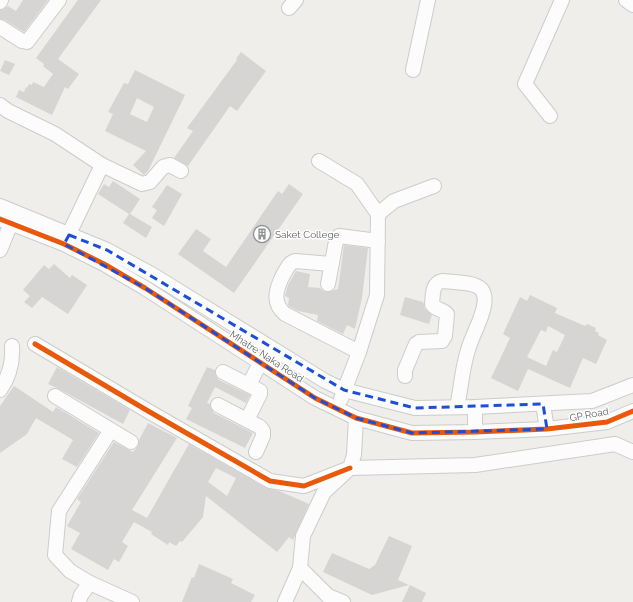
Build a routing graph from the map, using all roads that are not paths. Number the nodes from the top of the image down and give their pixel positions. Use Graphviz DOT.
graph roads {
  1 [pos="60,0"];
  2 [pos="428,0"];
  3 [pos="562,0"];
  4 [pos="626,0"];
  5 [pos="633,5"];
  6 [pos="0,27"];
  7 [pos="413,70"];
  8 [pos="0,106"];
  9 [pos="550,116"];
  10 [pos="319,161"];
  11 [pos="102,166"];
  12 [pos="180,171"];
  13 [pos="434,186"];
  14 [pos="0,206"];
  15 [pos="378,214"];
  16 [pos="5,221"];
  17 [pos="67,240"];
  18 [pos="378,241"];
  19 [pos="0,250"];
  20 [pos="331,264"];
  21 [pos="153,276"];
  22 [pos="328,284"];
  23 [pos="145,288"];
  24 [pos="35,344"];
  25 [pos="12,346"];
  26 [pos="359,352"];
  27 [pos="260,363"];
  28 [pos="223,372"];
  29 [pos="404,376"];
  30 [pos="633,384"];
  31 [pos="249,385"];
  32 [pos="0,390"];
  33 [pos="344,390"];
  34 [pos="55,396"];
  35 [pos="543,404"];
  36 [pos="218,405"];
  37 [pos="458,407"];
  38 [pos="475,407"];
  39 [pos="338,410"];
  40 [pos="633,411"];
  41 [pos="356,418"];
  42 [pos="247,420"];
  43 [pos="607,422"];
  44 [pos="547,429"];
  45 [pos="111,430"];
  46 [pos="475,432"];
  47 [pos="131,442"];
  48 [pos="615,444"];
  49 [pos="256,452"];
  50 [pos="633,452"];
  51 [pos="350,468"];
  52 [pos="300,568"];
  53 [pos="90,583"];
  54 [pos="78,602"];
  55 [pos="132,602"];
  56 [pos="285,602"];
  57 [pos="343,602"];
  1 -- 6 [label="street"];
  2 -- 7 [label="street"];
  3 -- 9 [label="street"];
  4 -- 5 [label="street"];
  8 -- 11 [label="street"];
  10 -- 15 [label="street"];
  11 -- 12 [label="street"];
  11 -- 17 [label="street"];
  13 -- 15 [label="street"];
  14 -- 17 [label="street, Mhatre Naka Road"];
  15 -- 18 [label="street"];
  16 -- 17 [label="street, Mhatre Naka Road"];
  16 -- 19 [label="street"];
  17 -- 21 [label="street, Mhatre Naka Road"];
  17 -- 23 [label="street, Mhatre Naka Road"];
  18 -- 20 [label="street"];
  18 -- 26 [label="street"];
  20 -- 22 [label="street"];
  20 -- 26 [label="street"];
  21 -- 23 [label="street"];
  21 -- 33 [label="street, Mhatre Naka Road"];
  23 -- 27 [label="street, Mhatre Naka Road"];
  24 -- 51 [label="street"];
  25 -- 32 [label="street"];
  26 -- 33 [label="street"];
  27 -- 31 [label="street"];
  27 -- 39 [label="street, Mhatre Naka Road"];
  28 -- 31 [label="street"];
  29 -- 37 [label="street"];
  30 -- 35 [label="street, GP Road"];
  31 -- 42 [label="street"];
  33 -- 37 [label="street, Mhatre Naka Road"];
  33 -- 39 [label="street"];
  34 -- 45 [label="street"];
  35 -- 38 [label="street, Mhatre Naka Road"];
  35 -- 44 [label="street"];
  36 -- 42 [label="street"];
  37 -- 38 [label="street, Mhatre Naka Road"];
  38 -- 46 [label="street"];
  39 -- 41 [label="street, Mhatre Naka Road"];
  40 -- 43 [label="street, GP Road"];
  41 -- 46 [label="street, Mhatre Naka Road"];
  41 -- 51 [label="street"];
  42 -- 49 [label="street"];
  43 -- 44 [label="street, GP Road"];
  43 -- 48 [label="street"];
  44 -- 46 [label="street, Mhatre Naka Road"];
  45 -- 47 [label="street"];
  45 -- 53 [label="street"];
  48 -- 50 [label="street"];
  48 -- 51 [label="street"];
  51 -- 52 [label="street"];
  52 -- 56 [label="street"];
  52 -- 57 [label="street"];
  53 -- 54 [label="street"];
  53 -- 55 [label="street"];
}
